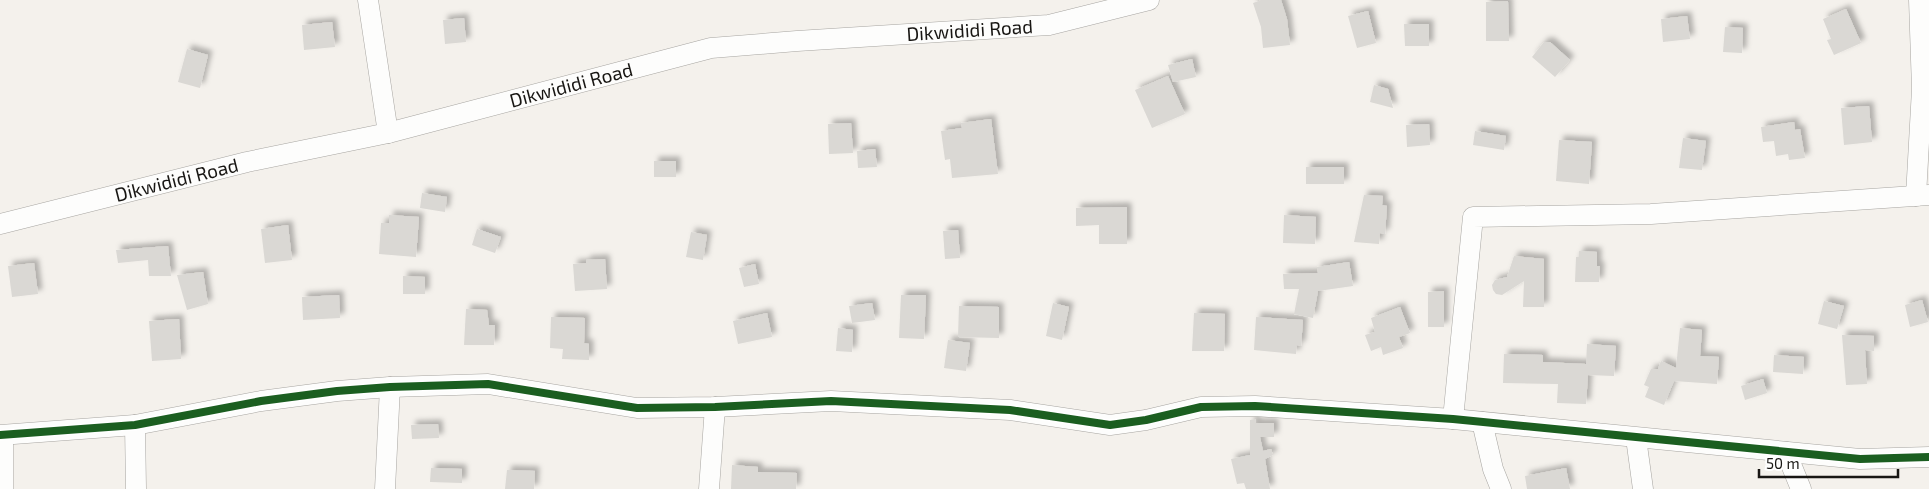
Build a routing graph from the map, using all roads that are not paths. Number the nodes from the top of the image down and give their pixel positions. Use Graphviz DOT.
graph roads {
  1 [pos="368,0"];
  2 [pos="1149,0"];
  3 [pos="1919,0"];
  4 [pos="388,133"];
  5 [pos="1923,196"];
  6 [pos="0,224"];
  7 [pos="390,387"];
  8 [pos="715,407"];
  9 [pos="1453,419"];
  10 [pos="1482,422"];
  11 [pos="134,425"];
  12 [pos="2,435"];
  13 [pos="1636,438"];
  14 [pos="1786,452"];
  15 [pos="1929,457"];
  16 [pos="3,489"];
  17 [pos="136,489"];
  18 [pos="385,489"];
  19 [pos="708,489"];
  20 [pos="1501,489"];
  21 [pos="1644,489"];
  22 [pos="1801,489"];
  1 -- 4 [label="street"];
  2 -- 4 [label="street, Dikwididi Road"];
  3 -- 5 [label="street"];
  4 -- 6 [label="street, Dikwididi Road"];
  5 -- 9 [label="street"];
  7 -- 8 [label="street"];
  7 -- 11 [label="street"];
  7 -- 18 [label="street"];
  8 -- 9 [label="street"];
  8 -- 19 [label="street"];
  9 -- 10 [label="street"];
  10 -- 13 [label="street"];
  10 -- 20 [label="street"];
  11 -- 12 [label="street"];
  11 -- 17 [label="street"];
  12 -- 16 [label="street"];
  13 -- 14 [label="street"];
  13 -- 21 [label="street"];
  14 -- 15 [label="street"];
  14 -- 22 [label="street"];
}
